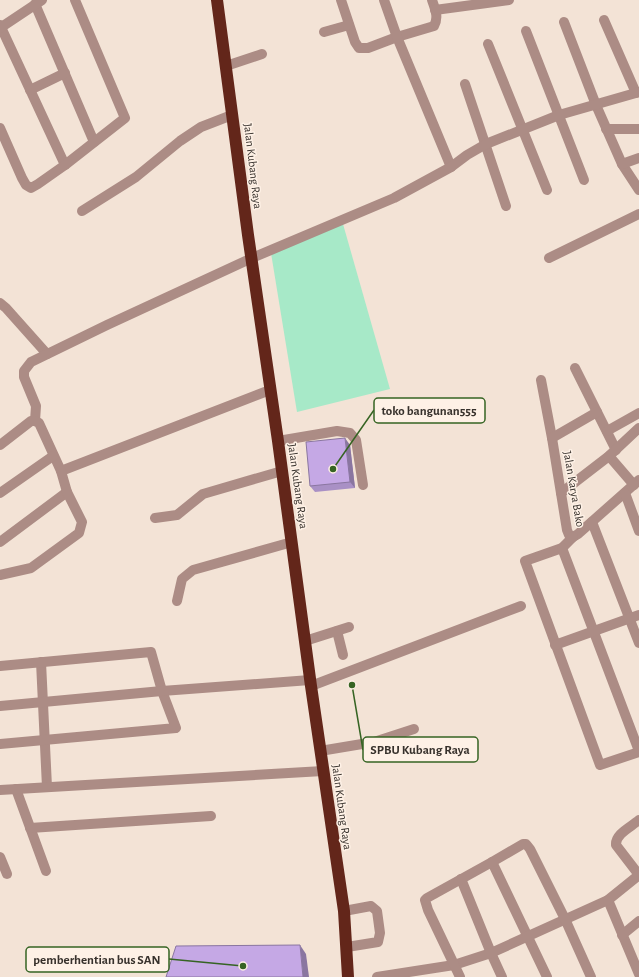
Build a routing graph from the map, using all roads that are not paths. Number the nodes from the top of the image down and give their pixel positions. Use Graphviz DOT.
graph roads {
  1 [pos="75,0"];
  2 [pos="217,0"];
  3 [pos="341,0"];
  4 [pos="384,0"];
  5 [pos="432,0"];
  6 [pos="509,0"];
  7 [pos="487,1"];
  8 [pos="39,2"];
  9 [pos="435,10"];
  10 [pos="604,20"];
  11 [pos="564,22"];
  12 [pos="349,25"];
  13 [pos="0,27"];
  14 [pos="526,31"];
  15 [pos="324,32"];
  16 [pos="396,37"];
  17 [pos="488,44"];
  18 [pos="262,54"];
  19 [pos="226,66"];
  20 [pos="65,73"];
  21 [pos="465,84"];
  22 [pos="30,90"];
  23 [pos="637,93"];
  24 [pos="596,105"];
  25 [pos="232,115"];
  26 [pos="559,115"];
  27 [pos="0,128"];
  28 [pos="606,129"];
  29 [pos="639,129"];
  30 [pos="523,130"];
  31 [pos="94,142"];
  32 [pos="486,144"];
  33 [pos="639,158"];
  34 [pos="622,164"];
  35 [pos="65,165"];
  36 [pos="451,167"];
  37 [pos="584,180"];
  38 [pos="547,190"];
  39 [pos="639,190"];
  40 [pos="506,206"];
  41 [pos="82,211"];
  42 [pos="639,214"];
  43 [pos="252,258"];
  44 [pos="549,258"];
  45 [pos="0,303"];
  46 [pos="47,354"];
  47 [pos="575,368"];
  48 [pos="541,380"];
  49 [pos="270,390"];
  50 [pos="597,412"];
  51 [pos="639,413"];
  52 [pos="35,420"];
  53 [pos="639,428"];
  54 [pos="607,431"];
  55 [pos="552,438"];
  56 [pos="278,441"];
  57 [pos="0,445"];
  58 [pos="613,453"];
  59 [pos="53,456"];
  60 [pos="61,471"];
  61 [pos="282,471"];
  62 [pos="636,482"];
  63 [pos="363,485"];
  64 [pos="67,492"];
  65 [pos="0,493"];
  66 [pos="561,493"];
  67 [pos="625,493"];
  68 [pos="155,518"];
  69 [pos="592,522"];
  70 [pos="639,532"];
  71 [pos="572,537"];
  72 [pos="0,542"];
  73 [pos="292,542"];
  74 [pos="562,548"];
  75 [pos="0,575"];
  76 [pos="177,601"];
  77 [pos="521,606"];
  78 [pos="634,617"];
  79 [pos="349,627"];
  80 [pos="337,631"];
  81 [pos="592,631"];
  82 [pos="305,641"];
  83 [pos="639,643"];
  84 [pos="555,645"];
  85 [pos="343,655"];
  86 [pos="41,662"];
  87 [pos="0,666"];
  88 [pos="310,683"];
  89 [pos="162,691"];
  90 [pos="42,702"];
  91 [pos="0,706"];
  92 [pos="414,729"];
  93 [pos="44,740"];
  94 [pos="0,744"];
  95 [pos="320,751"];
  96 [pos="639,751"];
  97 [pos="323,771"];
  98 [pos="46,788"];
  99 [pos="16,789"];
  100 [pos="0,790"];
  101 [pos="211,816"];
  102 [pos="639,820"];
  103 [pos="30,828"];
  104 [pos="0,857"];
  105 [pos="492,862"];
  106 [pos="46,871"];
  107 [pos="6,874"];
  108 [pos="639,875"];
  109 [pos="461,879"];
  110 [pos="608,900"];
  111 [pos="344,911"];
  112 [pos="564,919"];
  113 [pos="639,921"];
  114 [pos="622,935"];
  115 [pos="528,938"];
  116 [pos="347,947"];
  117 [pos="491,953"];
  118 [pos="454,965"];
  119 [pos="638,971"];
  120 [pos="348,977"];
  121 [pos="377,977"];
  122 [pos="460,977"];
  123 [pos="502,977"];
  124 [pos="547,977"];
  125 [pos="591,977"];
  1 -- 31 [label="street"];
  2 -- 19 [label="highway, Jalan Kubang Raya"];
  3 -- 12 [label="street"];
  4 -- 16 [label="street"];
  5 -- 9 [label="street"];
  6 -- 7 [label="street"];
  7 -- 9 [label="street"];
  8 -- 13 [label="street"];
  8 -- 20 [label="street"];
  9 -- 16 [label="street"];
  10 -- 23 [label="street"];
  11 -- 24 [label="street"];
  12 -- 15 [label="street"];
  12 -- 16 [label="street"];
  13 -- 22 [label="street"];
  14 -- 26 [label="street"];
  16 -- 36 [label="street"];
  17 -- 30 [label="street"];
  18 -- 19 [label="street"];
  19 -- 25 [label="highway, Jalan Kubang Raya"];
  20 -- 22 [label="street"];
  20 -- 31 [label="street"];
  21 -- 32 [label="street"];
  22 -- 35 [label="street"];
  23 -- 24 [label="street"];
  24 -- 26 [label="street"];
  24 -- 28 [label="street"];
  25 -- 41 [label="street"];
  25 -- 43 [label="highway, Jalan Kubang Raya"];
  26 -- 30 [label="street"];
  26 -- 37 [label="street"];
  27 -- 35 [label="street"];
  28 -- 29 [label="street"];
  28 -- 34 [label="street"];
  30 -- 32 [label="street"];
  30 -- 38 [label="street"];
  31 -- 35 [label="street"];
  32 -- 36 [label="street"];
  32 -- 40 [label="street"];
  33 -- 34 [label="street"];
  34 -- 39 [label="street"];
  36 -- 43 [label="street"];
  42 -- 44 [label="street"];
  43 -- 46 [label="street"];
  43 -- 49 [label="highway, Jalan Kubang Raya"];
  45 -- 46 [label="street"];
  46 -- 52 [label="street"];
  47 -- 50 [label="street"];
  48 -- 55 [label="street, Jalan Karya Bako"];
  49 -- 56 [label="highway, Jalan Kubang Raya"];
  49 -- 60 [label="street"];
  50 -- 54 [label="street"];
  50 -- 55 [label="street"];
  51 -- 54 [label="street"];
  52 -- 57 [label="street"];
  52 -- 59 [label="street"];
  53 -- 58 [label="street"];
  54 -- 58 [label="street"];
  55 -- 66 [label="street, Jalan Karya Bako"];
  56 -- 61 [label="highway, Jalan Kubang Raya"];
  56 -- 63 [label="street"];
  58 -- 62 [label="street"];
  58 -- 66 [label="street"];
  59 -- 60 [label="street"];
  59 -- 65 [label="street"];
  60 -- 64 [label="street"];
  61 -- 68 [label="street"];
  61 -- 73 [label="highway, Jalan Kubang Raya"];
  62 -- 67 [label="street, Jalan Karya Bako"];
  64 -- 72 [label="street"];
  64 -- 75 [label="street"];
  66 -- 71 [label="street, Jalan Karya Bako"];
  67 -- 69 [label="street, Jalan Karya Bako"];
  67 -- 70 [label="street"];
  69 -- 71 [label="street, Jalan Karya Bako"];
  69 -- 78 [label="street"];
  71 -- 74 [label="street"];
  73 -- 76 [label="street"];
  73 -- 82 [label="highway, Jalan Kubang Raya"];
  74 -- 81 [label="street"];
  74 -- 84 [label="street"];
  77 -- 88 [label="street"];
  78 -- 81 [label="street"];
  78 -- 83 [label="street"];
  79 -- 80 [label="street"];
  80 -- 82 [label="street"];
  80 -- 85 [label="street"];
  81 -- 84 [label="street"];
  81 -- 96 [label="street"];
  82 -- 88 [label="highway, Jalan Kubang Raya"];
  84 -- 96 [label="street"];
  86 -- 87 [label="street"];
  86 -- 89 [label="street"];
  86 -- 90 [label="street"];
  88 -- 89 [label="street"];
  88 -- 95 [label="highway, Jalan Kubang Raya"];
  89 -- 90 [label="street"];
  89 -- 93 [label="street"];
  90 -- 91 [label="street"];
  90 -- 93 [label="street"];
  92 -- 95 [label="street"];
  93 -- 94 [label="street"];
  93 -- 98 [label="street"];
  95 -- 97 [label="highway, Jalan Kubang Raya"];
  97 -- 98 [label="street"];
  97 -- 111 [label="highway, Jalan Kubang Raya"];
  98 -- 99 [label="street"];
  99 -- 100 [label="street"];
  99 -- 103 [label="street"];
  101 -- 103 [label="street"];
  102 -- 108 [label="street"];
  103 -- 106 [label="street"];
  104 -- 107 [label="street"];
  105 -- 109 [label="street"];
  105 -- 112 [label="street"];
  105 -- 115 [label="street"];
  108 -- 110 [label="street"];
  109 -- 117 [label="street"];
  109 -- 118 [label="street"];
  110 -- 112 [label="street"];
  110 -- 114 [label="street"];
  111 -- 116 [label="highway, Jalan Kubang Raya"];
  111 -- 116 [label="street"];
  112 -- 115 [label="street"];
  112 -- 125 [label="street"];
  113 -- 114 [label="street"];
  114 -- 119 [label="street"];
  115 -- 117 [label="street"];
  115 -- 124 [label="street"];
  116 -- 120 [label="highway, Jalan Kubang Raya"];
  117 -- 118 [label="street"];
  117 -- 123 [label="street"];
  118 -- 121 [label="street"];
  118 -- 122 [label="street"];
}
